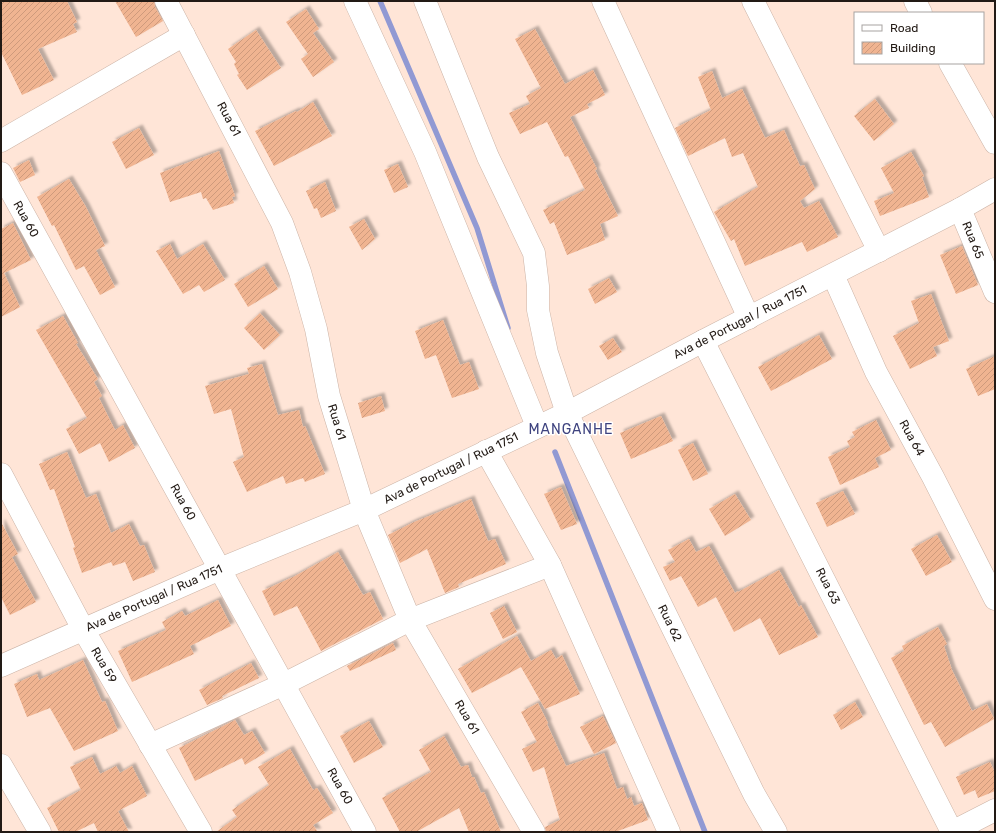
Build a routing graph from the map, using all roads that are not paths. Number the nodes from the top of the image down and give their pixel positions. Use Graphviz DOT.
graph roads {
  1 [pos="166,1"];
  2 [pos="355,1"];
  3 [pos="425,1"];
  4 [pos="603,1"];
  5 [pos="753,1"];
  6 [pos="914,1"];
  7 [pos="920,12"];
  8 [pos="184,35"];
  9 [pos="951,64"];
  10 [pos="1,141"];
  11 [pos="995,143"];
  12 [pos="1,173"];
  13 [pos="995,189"];
  14 [pos="960,209"];
  15 [pos="879,251"];
  16 [pos="833,275"];
  17 [pos="995,292"];
  18 [pos="749,318"];
  19 [pos="703,341"];
  20 [pos="567,413"];
  21 [pos="537,426"];
  22 [pos="486,451"];
  23 [pos="1,474"];
  24 [pos="364,510"];
  25 [pos="550,565"];
  26 [pos="220,569"];
  27 [pos="995,599"];
  28 [pos="410,620"];
  29 [pos="83,629"];
  30 [pos="1,666"];
  31 [pos="284,684"];
  32 [pos="150,745"];
  33 [pos="1,765"];
  34 [pos="995,810"];
  35 [pos="40,832"];
  36 [pos="201,832"];
  37 [pos="365,832"];
  38 [pos="534,832"];
  39 [pos="669,832"];
  40 [pos="776,832"];
  41 [pos="952,832"];
  1 -- 8 [label="street, Rua 61"];
  2 -- 21 [label="street"];
  3 -- 20 [label="street, Rua 62"];
  4 -- 18 [label="street"];
  5 -- 15 [label="street"];
  6 -- 7 [label="street"];
  8 -- 10 [label="street"];
  8 -- 24 [label="street, Rua 61"];
  9 -- 11 [label="street"];
  12 -- 26 [label="street, Rua 60"];
  13 -- 14 [label="street, Ava de Portugal / Rua 1751"];
  14 -- 15 [label="street, Ava de Portugal / Rua 1751"];
  14 -- 17 [label="street, Rua 65"];
  15 -- 16 [label="street, Ava de Portugal / Rua 1751"];
  16 -- 18 [label="street, Ava de Portugal / Rua 1751"];
  16 -- 27 [label="street, Rua 64"];
  18 -- 19 [label="street, Ava de Portugal / Rua 1751"];
  19 -- 20 [label="street, Ava de Portugal / Rua 1751"];
  19 -- 41 [label="street, Rua 63"];
  20 -- 21 [label="street, Ava de Portugal / Rua 1751"];
  20 -- 40 [label="street, Rua 62"];
  21 -- 22 [label="street, Ava de Portugal / Rua 1751"];
  22 -- 24 [label="street, Ava de Portugal / Rua 1751"];
  22 -- 25 [label="street"];
  23 -- 29 [label="street, Rua 59"];
  24 -- 26 [label="street, Ava de Portugal / Rua 1751"];
  24 -- 28 [label="street, Rua 61"];
  25 -- 28 [label="street"];
  25 -- 39 [label="street"];
  26 -- 29 [label="street, Ava de Portugal / Rua 1751"];
  26 -- 31 [label="street, Rua 60"];
  28 -- 31 [label="street"];
  28 -- 38 [label="street, Rua 61"];
  29 -- 30 [label="street, Ava de Portugal / Rua 1751"];
  29 -- 32 [label="street, Rua 59"];
  31 -- 32 [label="street"];
  31 -- 37 [label="street, Rua 60"];
  32 -- 36 [label="street, Rua 59"];
  33 -- 35 [label="street"];
  34 -- 41 [label="street"];
}
